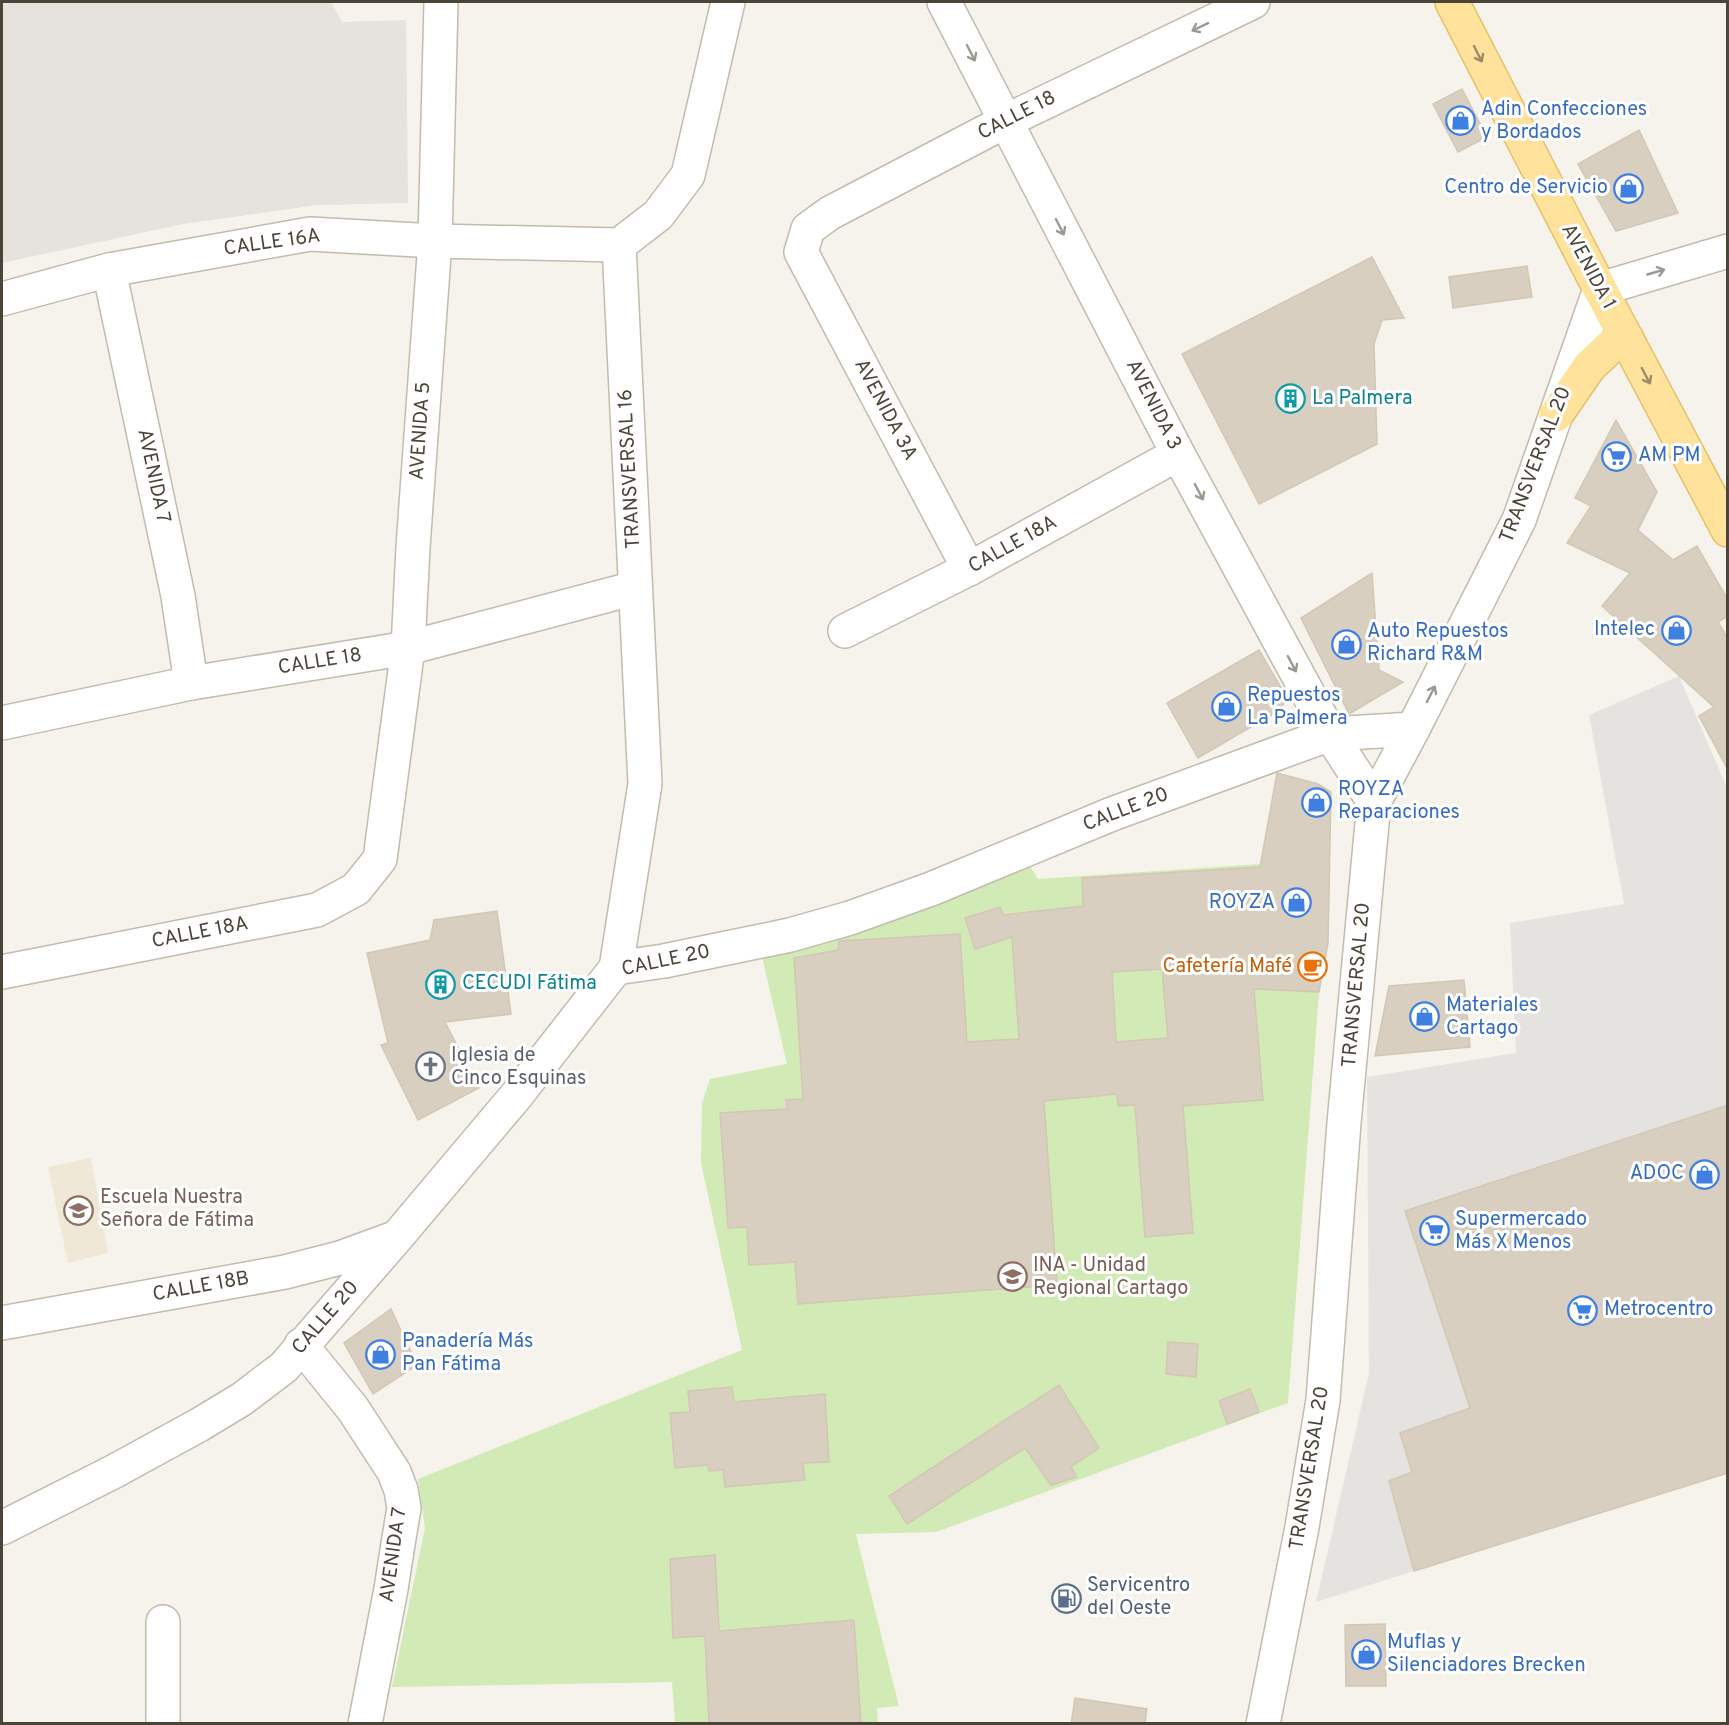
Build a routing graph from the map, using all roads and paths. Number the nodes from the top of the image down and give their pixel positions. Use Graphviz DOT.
graph roads {
  1 [pos="441,2"];
  2 [pos="728,2"];
  3 [pos="944,2"];
  4 [pos="1252,2"];
  5 [pos="1452,2"];
  6 [pos="1006,121"];
  7 [pos="435,241"];
  8 [pos="619,245"];
  9 [pos="1728,251"];
  10 [pos="801,252"];
  11 [pos="109,270"];
  12 [pos="1599,288"];
  13 [pos="2,299"];
  14 [pos="1626,339"];
  15 [pos="1556,415"];
  16 [pos="1178,454"];
  17 [pos="1728,531"];
  18 [pos="969,569"];
  19 [pos="635,588"];
  20 [pos="846,631"];
  21 [pos="408,648"];
  22 [pos="192,683"];
  23 [pos="2,723"];
  24 [pos="1413,729"];
  25 [pos="1330,734"];
  26 [pos="1374,802"];
  27 [pos="380,859"];
  28 [pos="616,968"];
  29 [pos="2,972"];
  30 [pos="397,1237"];
  31 [pos="2,1323"];
  32 [pos="301,1345"];
  33 [pos="2,1528"];
  34 [pos="163,1622"];
  35 [pos="163,1724"];
  36 [pos="365,1724"];
  37 [pos="1263,1724"];
  1 -- 7 [label="street, AVENIDA 5"];
  2 -- 8 [label="street"];
  3 -- 6 [label="street, AVENIDA 3, one-way"];
  4 -- 6 [label="street, CALLE 18, one-way"];
  5 -- 12 [label="main road, AVENIDA 1, one-way"];
  6 -- 10 [label="street, CALLE 18"];
  6 -- 16 [label="street, AVENIDA 3, one-way"];
  7 -- 8 [label="street, CALLE 16A"];
  7 -- 11 [label="street, CALLE 16A"];
  7 -- 21 [label="street, AVENIDA 5"];
  8 -- 19 [label="street, TRANSVERSAL 16"];
  12 -- 9 [label="street, one-way"];
  10 -- 18 [label="street, AVENIDA 3A"];
  11 -- 13 [label="street, CALLE 16A"];
  11 -- 22 [label="street, AVENIDA 7"];
  12 -- 14 [label="main road, AVENIDA 1"];
  12 -- 15 [label="street, TRANSVERSAL 20"];
  14 -- 15 [label="main road"];
  14 -- 17 [label="main road, AVENIDA 1, one-way"];
  24 -- 15 [label="street, TRANSVERSAL 20, one-way"];
  16 -- 18 [label="street, CALLE 18A"];
  16 -- 25 [label="street, AVENIDA 3, one-way"];
  18 -- 20 [label="street, CALLE 18A"];
  19 -- 21 [label="street, CALLE 18"];
  19 -- 28 [label="street, TRANSVERSAL 16"];
  21 -- 22 [label="street, CALLE 18"];
  21 -- 27 [label="street, AVENIDA 5"];
  22 -- 23 [label="street, CALLE 18"];
  24 -- 25 [label="street, CALLE 20"];
  24 -- 26 [label="street, TRANSVERSAL 20"];
  25 -- 26 [label="street, AVENIDA 3"];
  25 -- 28 [label="street, CALLE 20"];
  26 -- 37 [label="street, TRANSVERSAL 20"];
  27 -- 29 [label="street, CALLE 18A"];
  28 -- 30 [label="street, CALLE 20"];
  30 -- 31 [label="street, CALLE 18B"];
  30 -- 32 [label="street, CALLE 20"];
  32 -- 33 [label="street, CALLE 20"];
  32 -- 36 [label="street, AVENIDA 7"];
  34 -- 35 [label="street"];
}
